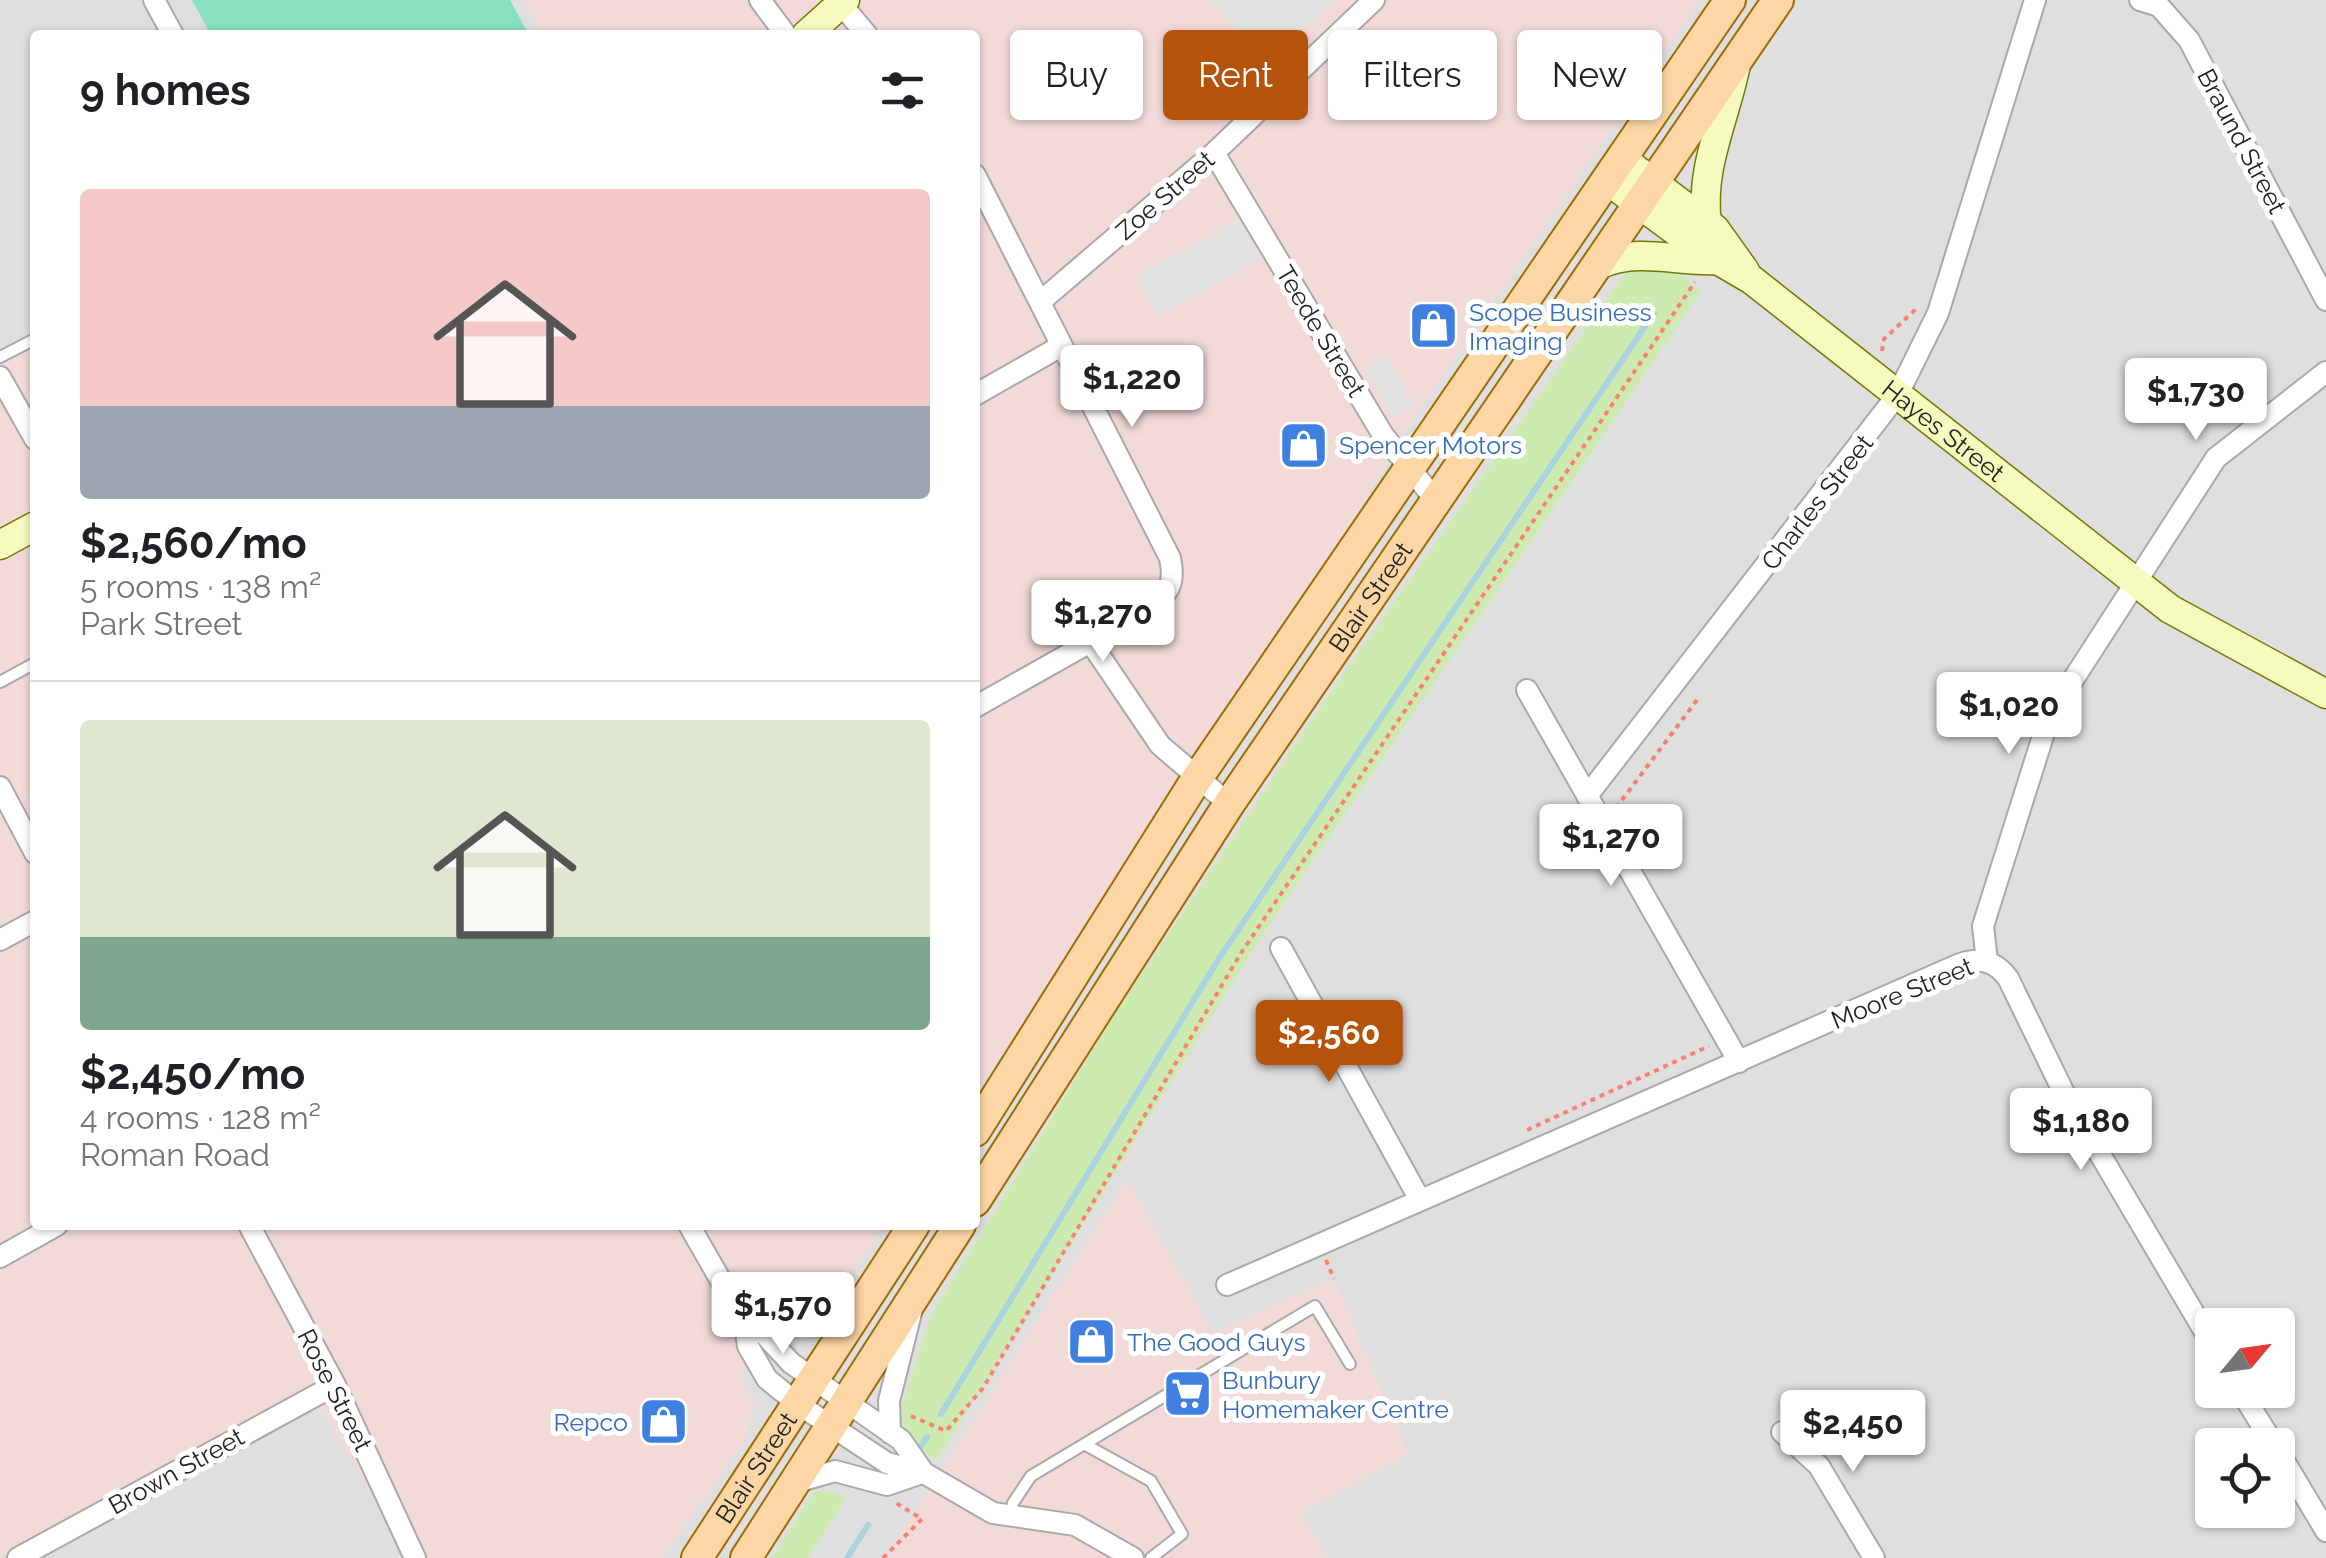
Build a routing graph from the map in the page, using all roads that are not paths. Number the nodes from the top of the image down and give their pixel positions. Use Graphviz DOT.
graph roads {
  1 [pos="154,0"];
  2 [pos="760,0"];
  3 [pos="1374,0"];
  4 [pos="1730,0"];
  5 [pos="1778,0"];
  6 [pos="2035,0"];
  7 [pos="2140,0"];
  8 [pos="843,2"];
  9 [pos="170,30"];
  10 [pos="782,30"];
  11 [pos="812,30"];
  12 [pos="863,30"];
  13 [pos="1736,64"];
  14 [pos="1214,153"];
  15 [pos="1615,170"];
  16 [pos="980,186"];
  17 [pos="1650,194"];
  18 [pos="1707,223"];
  19 [pos="1603,263"];
  20 [pos="1707,269"];
  21 [pos="1752,280"];
  22 [pos="2326,300"];
  23 [pos="1040,302"];
  24 [pos="30,342"];
  25 [pos="1061,346"];
  26 [pos="0,357"];
  27 [pos="2326,372"];
  28 [pos="0,377"];
  29 [pos="1887,385"];
  30 [pos="980,392"];
  31 [pos="30,430"];
  32 [pos="1411,470"];
  33 [pos="1438,503"];
  34 [pos="30,529"];
  35 [pos="0,545"];
  36 [pos="2137,580"];
  37 [pos="1091,643"];
  38 [pos="30,666"];
  39 [pos="2326,672"];
  40 [pos="0,682"];
  41 [pos="1527,690"];
  42 [pos="2326,694"];
  43 [pos="980,704"];
  44 [pos="1196,780"];
  45 [pos="0,787"];
  46 [pos="1587,796"];
  47 [pos="1229,804"];
  48 [pos="30,844"];
  49 [pos="30,924"];
  50 [pos="0,940"];
  51 [pos="1282,948"];
  52 [pos="1987,961"];
  53 [pos="1739,1062"];
  54 [pos="980,1122"];
  55 [pos="980,1193"];
  56 [pos="1420,1200"];
  57 [pos="48,1230"];
  58 [pos="252,1230"];
  59 [pos="692,1230"];
  60 [pos="911,1230"];
  61 [pos="957,1230"];
  62 [pos="0,1256"];
  63 [pos="1227,1285"];
  64 [pos="914,1297"];
  65 [pos="2195,1315"];
  66 [pos="744,1321"];
  67 [pos="1350,1364"];
  68 [pos="335,1385"];
  69 [pos="806,1392"];
  70 [pos="837,1415"];
  71 [pos="1782,1432"];
  72 [pos="890,1433"];
  73 [pos="1084,1444"];
  74 [pos="924,1473"];
  75 [pos="2295,1480"];
  76 [pos="797,1482"];
  77 [pos="1010,1517"];
  78 [pos="2326,1531"];
  79 [pos="18,1558"];
  80 [pos="415,1558"];
  81 [pos="697,1558"];
  82 [pos="746,1558"];
  83 [pos="1134,1558"];
  84 [pos="1151,1558"];
  85 [pos="1874,1558"];
  1 -- 9 [label="street"];
  2 -- 10 [label="street"];
  3 -- 14 [label="street, Zoe Street"];
  4 -- 15 [label="main road, Blair Street"];
  5 -- 13 [label="main road, Blair Street"];
  6 -- 29 [label="street, Charles Street"];
  7 -- 22 [label="street, Braund Street"];
  8 -- 11 [label="street"];
  8 -- 12 [label="street"];
  13 -- 17 [label="main road, Blair Street"];
  13 -- 18 [label="street"];
  14 -- 23 [label="street, Zoe Street"];
  14 -- 32 [label="street, Teede Street"];
  15 -- 17 [label="street, Hayes Street"];
  15 -- 32 [label="main road, Blair Street"];
  16 -- 23 [label="street"];
  17 -- 18 [label="street, Hayes Street"];
  17 -- 19 [label="main road, Blair Street"];
  17 -- 20 [label="street, Hayes Street"];
  18 -- 21 [label="street, Hayes Street"];
  19 -- 20 [label="street"];
  19 -- 33 [label="main road, Blair Street"];
  20 -- 21 [label="street, Hayes Street"];
  21 -- 29 [label="street, Hayes Street"];
  23 -- 25 [label="street"];
  24 -- 26 [label="lane"];
  25 -- 30 [label="street"];
  25 -- 37 [label="street"];
  27 -- 36 [label="street, Moore Street"];
  28 -- 31 [label="street"];
  29 -- 36 [label="street, Hayes Street"];
  29 -- 46 [label="street, Charles Street"];
  32 -- 33 [label="street, Teede Street"];
  32 -- 44 [label="main road, Blair Street"];
  33 -- 47 [label="main road, Blair Street"];
  34 -- 35 [label="street"];
  36 -- 39 [label="street, Hayes Street"];
  36 -- 42 [label="street, Hayes Street"];
  36 -- 52 [label="street, Moore Street"];
  37 -- 43 [label="street"];
  37 -- 44 [label="street"];
  38 -- 40 [label="lane"];
  41 -- 46 [label="street"];
  44 -- 47 [label="street"];
  44 -- 54 [label="main road, Blair Street"];
  45 -- 48 [label="street"];
  46 -- 53 [label="street"];
  47 -- 55 [label="main road, Blair Street"];
  49 -- 50 [label="street"];
  51 -- 56 [label="street"];
  52 -- 53 [label="street, Moore Street"];
  52 -- 65 [label="street"];
  53 -- 56 [label="street, Moore Street"];
  56 -- 63 [label="street, Moore Street"];
  57 -- 62 [label="street"];
  58 -- 68 [label="street, Rose Street"];
  59 -- 66 [label="street"];
  60 -- 69 [label="main road, Blair Street"];
  61 -- 64 [label="main road, Blair Street"];
  64 -- 70 [label="main road, Blair Street"];
  64 -- 72 [label="street"];
  66 -- 69 [label="street"];
  66 -- 69 [label="street"];
  67 -- 73 [label="lane"];
  68 -- 79 [label="street, Brown Street"];
  68 -- 80 [label="street, Rose Street"];
  69 -- 70 [label="street"];
  69 -- 70 [label="street"];
  69 -- 81 [label="main road, Blair Street"];
  70 -- 72 [label="street"];
  70 -- 74 [label="street"];
  70 -- 76 [label="main road, Blair Street"];
  71 -- 85 [label="street"];
  72 -- 74 [label="street"];
  73 -- 77 [label="lane"];
  73 -- 84 [label="lane"];
  74 -- 76 [label="street"];
  74 -- 77 [label="street"];
  75 -- 78 [label="street"];
  76 -- 82 [label="main road, Blair Street"];
  77 -- 83 [label="street"];
}
